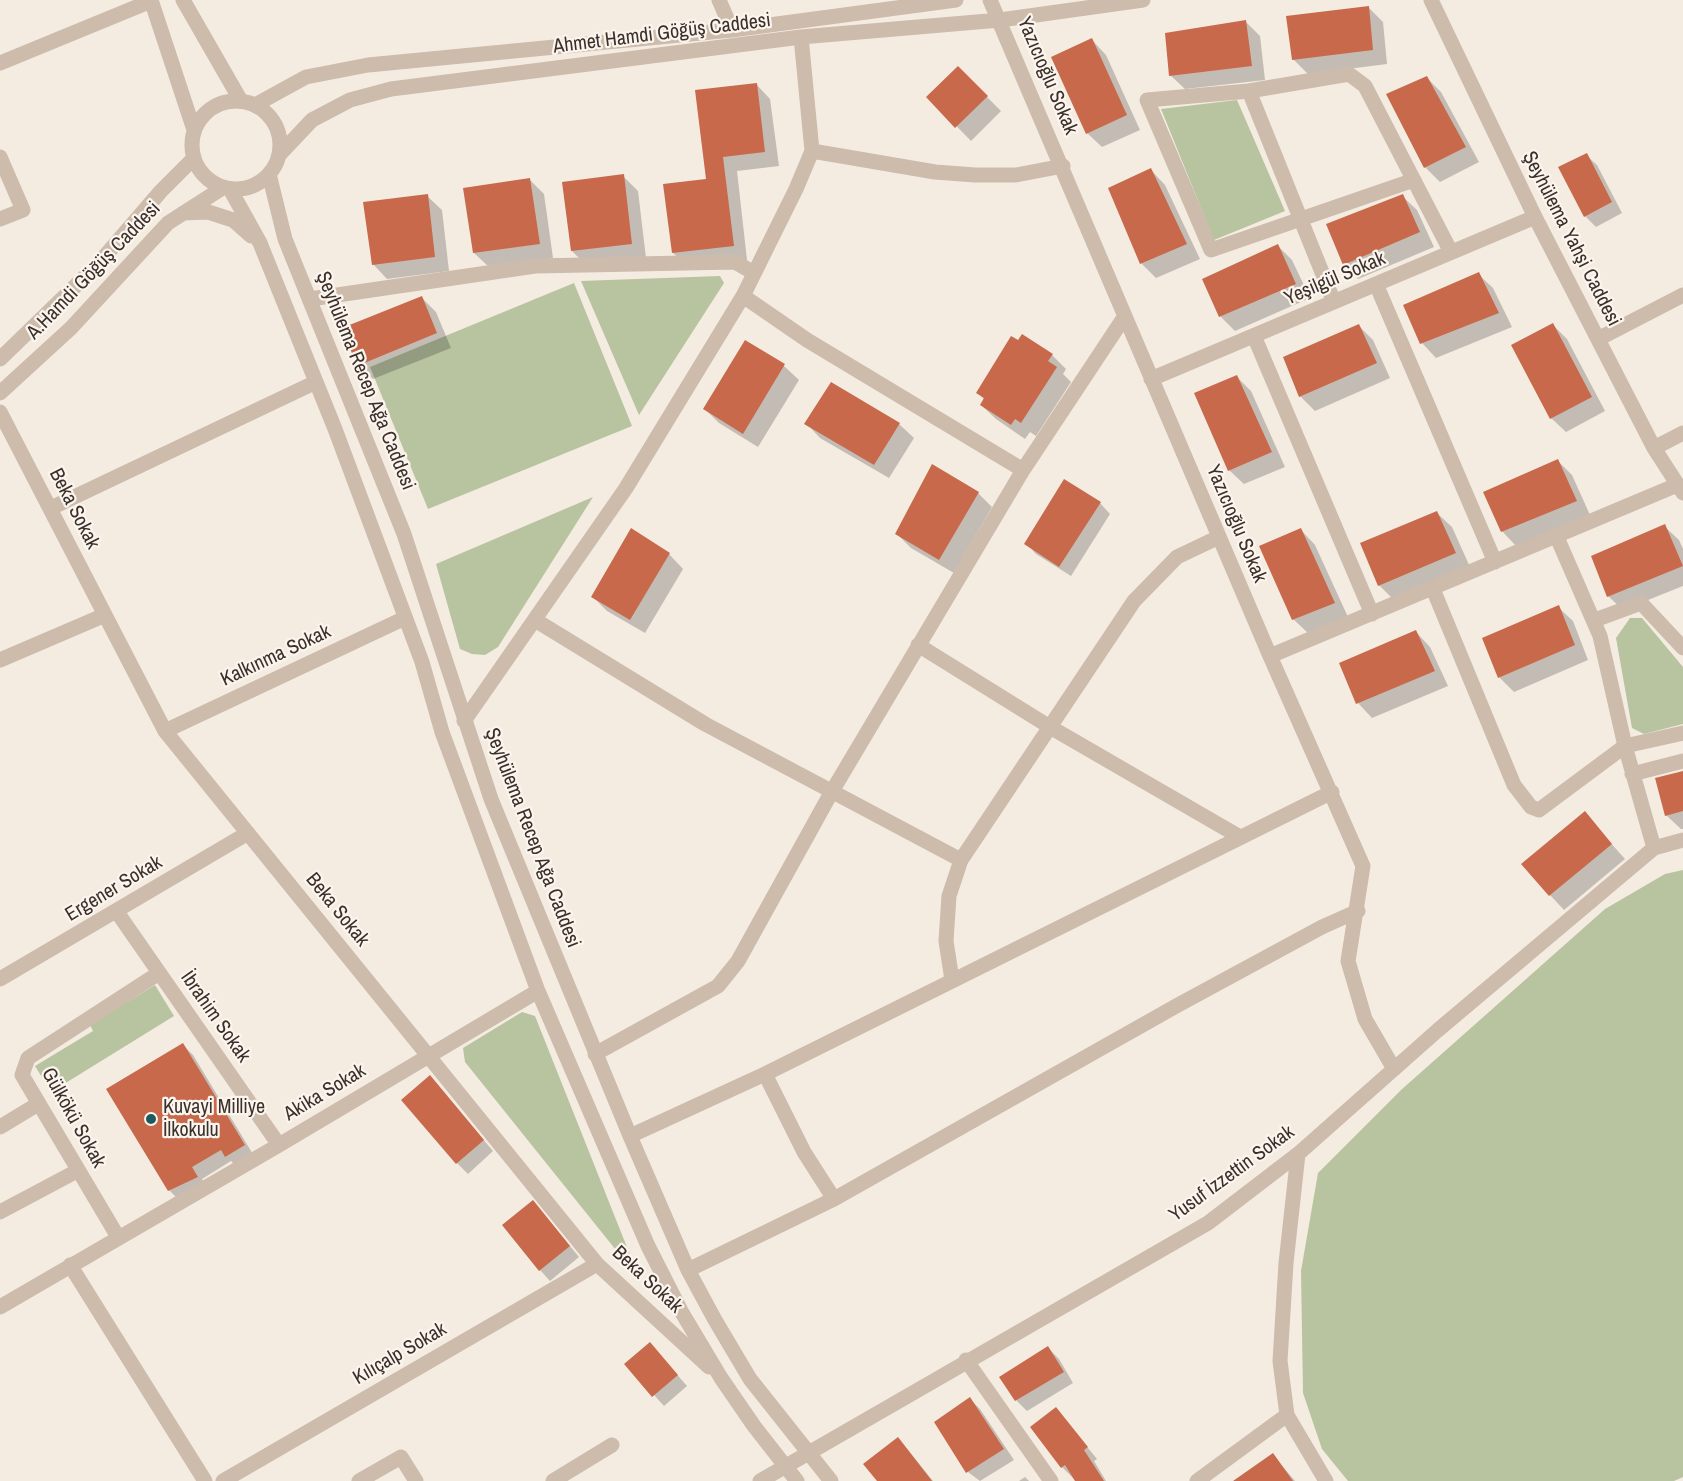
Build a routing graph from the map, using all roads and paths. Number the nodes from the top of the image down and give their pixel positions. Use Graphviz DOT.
graph roads {
  1 [pos="151,0"];
  2 [pos="183,0"];
  3 [pos="719,0"];
  4 [pos="956,0"];
  5 [pos="990,0"];
  6 [pos="1143,0"];
  7 [pos="1431,0"];
  8 [pos="1000,20"];
  9 [pos="732,30"];
  10 [pos="801,38"];
  11 [pos="0,63"];
  12 [pos="1249,91"];
  13 [pos="248,103"];
  14 [pos="194,130"];
  15 [pos="812,152"];
  16 [pos="279,156"];
  17 [pos="0,157"];
  18 [pos="194,158"];
  19 [pos="1063,166"];
  20 [pos="269,174"];
  21 [pos="1414,180"];
  22 [pos="227,188"];
  23 [pos="180,213"];
  24 [pos="1535,217"];
  25 [pos="1300,218"];
  26 [pos="0,219"];
  27 [pos="260,243"];
  28 [pos="1451,252"];
  29 [pos="754,273"];
  30 [pos="1376,284"];
  31 [pos="1683,295"];
  32 [pos="743,296"];
  33 [pos="310,299"];
  34 [pos="1334,302"];
  35 [pos="1125,316"];
  36 [pos="1254,336"];
  37 [pos="1598,339"];
  38 [pos="0,358"];
  39 [pos="1151,379"];
  40 [pos="316,382"];
  41 [pos="0,393"];
  42 [pos="0,412"];
  43 [pos="1683,433"];
  44 [pos="1654,448"];
  45 [pos="1023,470"];
  46 [pos="1680,489"];
  47 [pos="51,508"];
  48 [pos="1556,535"];
  49 [pos="1219,537"];
  50 [pos="1495,562"];
  51 [pos="1433,589"];
  52 [pos="1372,614"];
  53 [pos="105,615"];
  54 [pos="405,618"];
  55 [pos="535,620"];
  56 [pos="1595,620"];
  57 [pos="918,645"];
  58 [pos="1683,648"];
  59 [pos="1270,656"];
  60 [pos="0,660"];
  61 [pos="464,721"];
  62 [pos="1050,727"];
  63 [pos="165,731"];
  64 [pos="1683,734"];
  65 [pos="1625,746"];
  66 [pos="1683,761"];
  67 [pos="1632,774"];
  68 [pos="1332,792"];
  69 [pos="831,793"];
  70 [pos="248,833"];
  71 [pos="1240,837"];
  72 [pos="1683,840"];
  73 [pos="1654,848"];
  74 [pos="961,860"];
  75 [pos="1358,911"];
  76 [pos="117,912"];
  77 [pos="159,973"];
  78 [pos="0,979"];
  79 [pos="952,980"];
  80 [pos="538,991"];
  81 [pos="595,1054"];
  82 [pos="429,1055"];
  83 [pos="1394,1068"];
  84 [pos="765,1074"];
  85 [pos="39,1104"];
  86 [pos="0,1127"];
  87 [pos="630,1136"];
  88 [pos="279,1146"];
  89 [pos="1298,1154"];
  90 [pos="77,1171"];
  91 [pos="834,1198"];
  92 [pos="0,1212"];
  93 [pos="118,1237"];
  94 [pos="597,1264"];
  95 [pos="70,1265"];
  96 [pos="688,1270"];
  97 [pos="0,1307"];
  98 [pos="966,1360"];
  99 [pos="721,1378"];
  100 [pos="1287,1415"];
  101 [pos="612,1445"];
  102 [pos="809,1453"];
  103 [pos="786,1467"];
  104 [pos="205,1481"];
  105 [pos="223,1481"];
  106 [pos="360,1481"];
  107 [pos="416,1481"];
  108 [pos="553,1481"];
  109 [pos="760,1481"];
  110 [pos="797,1481"];
  111 [pos="831,1481"];
  112 [pos="1051,1481"];
  113 [pos="1197,1481"];
  114 [pos="1326,1481"];
  1 -- 11 [label="street"];
  1 -- 14 [label="street"];
  2 -- 13 [label="street"];
  3 -- 9 [label="street"];
  4 -- 9 [label="street, Ahmet Hamdi Göğüş Caddesi"];
  5 -- 8 [label="street, Yazıcıoğlu Sokak"];
  6 -- 8 [label="street, Ahmet Hamdi Göğüş Caddesi"];
  7 -- 24 [label="street, Şeyhülema Yahşi Caddesi"];
  8 -- 10 [label="street, Ahmet Hamdi Göğüş Caddesi"];
  8 -- 19 [label="street, Yazıcıoğlu Sokak"];
  9 -- 13 [label="street, Ahmet Hamdi Göğüş Caddesi"];
  10 -- 15 [label="street"];
  10 -- 16 [label="street, Ahmet Hamdi Göğüş Caddesi"];
  12 -- 21 [label="street"];
  12 -- 25 [label="street"];
  12 -- 25 [label="street"];
  13 -- 14 [label="street"];
  13 -- 16 [label="street"];
  14 -- 18 [label="street"];
  15 -- 19 [label="street"];
  15 -- 29 [label="street"];
  16 -- 20 [label="street"];
  17 -- 26 [label="street"];
  18 -- 22 [label="street"];
  18 -- 38 [label="street, A.Hamdi Göğüş Caddesi"];
  19 -- 35 [label="street, Yazıcıoğlu Sokak"];
  20 -- 22 [label="street, A.Hamdi Göğüş Caddesi"];
  20 -- 33 [label="street, Şeyhülema Recep Ağa Caddesi"];
  21 -- 25 [label="street"];
  21 -- 28 [label="street"];
  22 -- 23 [label="street, A.Hamdi Göğüş Caddesi"];
  22 -- 27 [label="street"];
  23 -- 27 [label="street"];
  23 -- 41 [label="street, A.Hamdi Göğüş Caddesi"];
  24 -- 28 [label="street, Yeşilgül Sokak"];
  24 -- 37 [label="street, Şeyhülema Yahşi Caddesi"];
  25 -- 34 [label="street"];
  27 -- 40 [label="street"];
  28 -- 30 [label="street, Yeşilgül Sokak"];
  29 -- 32 [label="street"];
  29 -- 33 [label="street"];
  30 -- 34 [label="street, Yeşilgül Sokak"];
  30 -- 50 [label="street"];
  31 -- 37 [label="street"];
  32 -- 45 [label="street"];
  32 -- 55 [label="street"];
  33 -- 61 [label="street, Şeyhülema Recep Ağa Caddesi"];
  34 -- 36 [label="street, Yeşilgül Sokak"];
  35 -- 39 [label="street, Yazıcıoğlu Sokak"];
  35 -- 45 [label="street"];
  36 -- 39 [label="street, Yeşilgül Sokak"];
  36 -- 52 [label="street"];
  37 -- 44 [label="street, Şeyhülema Yahşi Caddesi"];
  39 -- 49 [label="street, Yazıcıoğlu Sokak"];
  40 -- 47 [label="street"];
  40 -- 54 [label="street"];
  42 -- 47 [label="street, Beka Sokak"];
  43 -- 44 [label="street"];
  44 -- 46 [label="street, Şeyhülema Yahşi Caddesi"];
  45 -- 57 [label="street"];
  46 -- 48 [label="street"];
  47 -- 53 [label="street, Beka Sokak"];
  48 -- 50 [label="street"];
  48 -- 56 [label="street"];
  49 -- 59 [label="street, Yazıcıoğlu Sokak"];
  49 -- 62 [label="street"];
  50 -- 51 [label="street"];
  51 -- 52 [label="street"];
  51 -- 65 [label="street"];
  52 -- 59 [label="street"];
  53 -- 60 [label="street"];
  53 -- 63 [label="street, Beka Sokak"];
  54 -- 63 [label="street, Kalkınma Sokak"];
  54 -- 80 [label="street"];
  55 -- 61 [label="street"];
  55 -- 69 [label="street"];
  56 -- 58 [label="street"];
  56 -- 65 [label="street"];
  57 -- 62 [label="street"];
  57 -- 69 [label="street"];
  59 -- 68 [label="street, Yazıcıoğlu Sokak"];
  61 -- 81 [label="street, Şeyhülema Recep Ağa Caddesi"];
  62 -- 71 [label="street"];
  62 -- 74 [label="street"];
  63 -- 70 [label="street, Beka Sokak"];
  64 -- 65 [label="street"];
  65 -- 67 [label="street"];
  66 -- 67 [label="street"];
  67 -- 73 [label="street"];
  68 -- 71 [label="street"];
  68 -- 75 [label="street, Yazıcıoğlu Sokak"];
  69 -- 74 [label="street"];
  69 -- 81 [label="street"];
  70 -- 76 [label="street, Ergener Sokak"];
  70 -- 82 [label="street, Beka Sokak"];
  71 -- 79 [label="street"];
  72 -- 73 [label="street, Yusuf İzzettin Sokak"];
  73 -- 83 [label="street, Yusuf İzzettin Sokak"];
  74 -- 79 [label="street"];
  75 -- 83 [label="street, Yazıcıoğlu Sokak"];
  75 -- 91 [label="street"];
  76 -- 77 [label="street, İbrahim Sokak"];
  76 -- 78 [label="street, Ergener Sokak"];
  77 -- 85 [label="street, Gülkökü Sokak"];
  77 -- 88 [label="street, İbrahim Sokak"];
  79 -- 84 [label="street"];
  80 -- 82 [label="street, Akika Sokak"];
  80 -- 99 [label="street"];
  81 -- 87 [label="street, Şeyhülema Recep Ağa Caddesi"];
  82 -- 88 [label="street, Akika Sokak"];
  82 -- 94 [label="street, Beka Sokak"];
  83 -- 89 [label="street, Yusuf İzzettin Sokak"];
  84 -- 87 [label="street"];
  84 -- 91 [label="street"];
  85 -- 86 [label="street"];
  85 -- 90 [label="street, Gülkökü Sokak"];
  87 -- 96 [label="street, Şeyhülema Recep Ağa Caddesi"];
  88 -- 93 [label="street, Akika Sokak"];
  89 -- 98 [label="street, Yusuf İzzettin Sokak"];
  89 -- 100 [label="street"];
  90 -- 92 [label="street"];
  90 -- 93 [label="street, Gülkökü Sokak"];
  91 -- 96 [label="street"];
  93 -- 95 [label="street, Akika Sokak"];
  94 -- 99 [label="street, Beka Sokak"];
  94 -- 105 [label="street, Kılıçalp Sokak"];
  95 -- 97 [label="street, Akika Sokak"];
  95 -- 104 [label="street"];
  96 -- 102 [label="street, Şeyhülema Recep Ağa Caddesi"];
  98 -- 102 [label="street, Yusuf İzzettin Sokak"];
  98 -- 112 [label="street"];
  99 -- 103 [label="street"];
  100 -- 113 [label="street"];
  100 -- 114 [label="street"];
  101 -- 108 [label="street"];
  102 -- 103 [label="street, Yusuf İzzettin Sokak"];
  102 -- 111 [label="street, Şeyhülema Recep Ağa Caddesi"];
  103 -- 109 [label="street, Yusuf İzzettin Sokak"];
  103 -- 110 [label="street"];
  106 -- 107 [label="street"];
}
